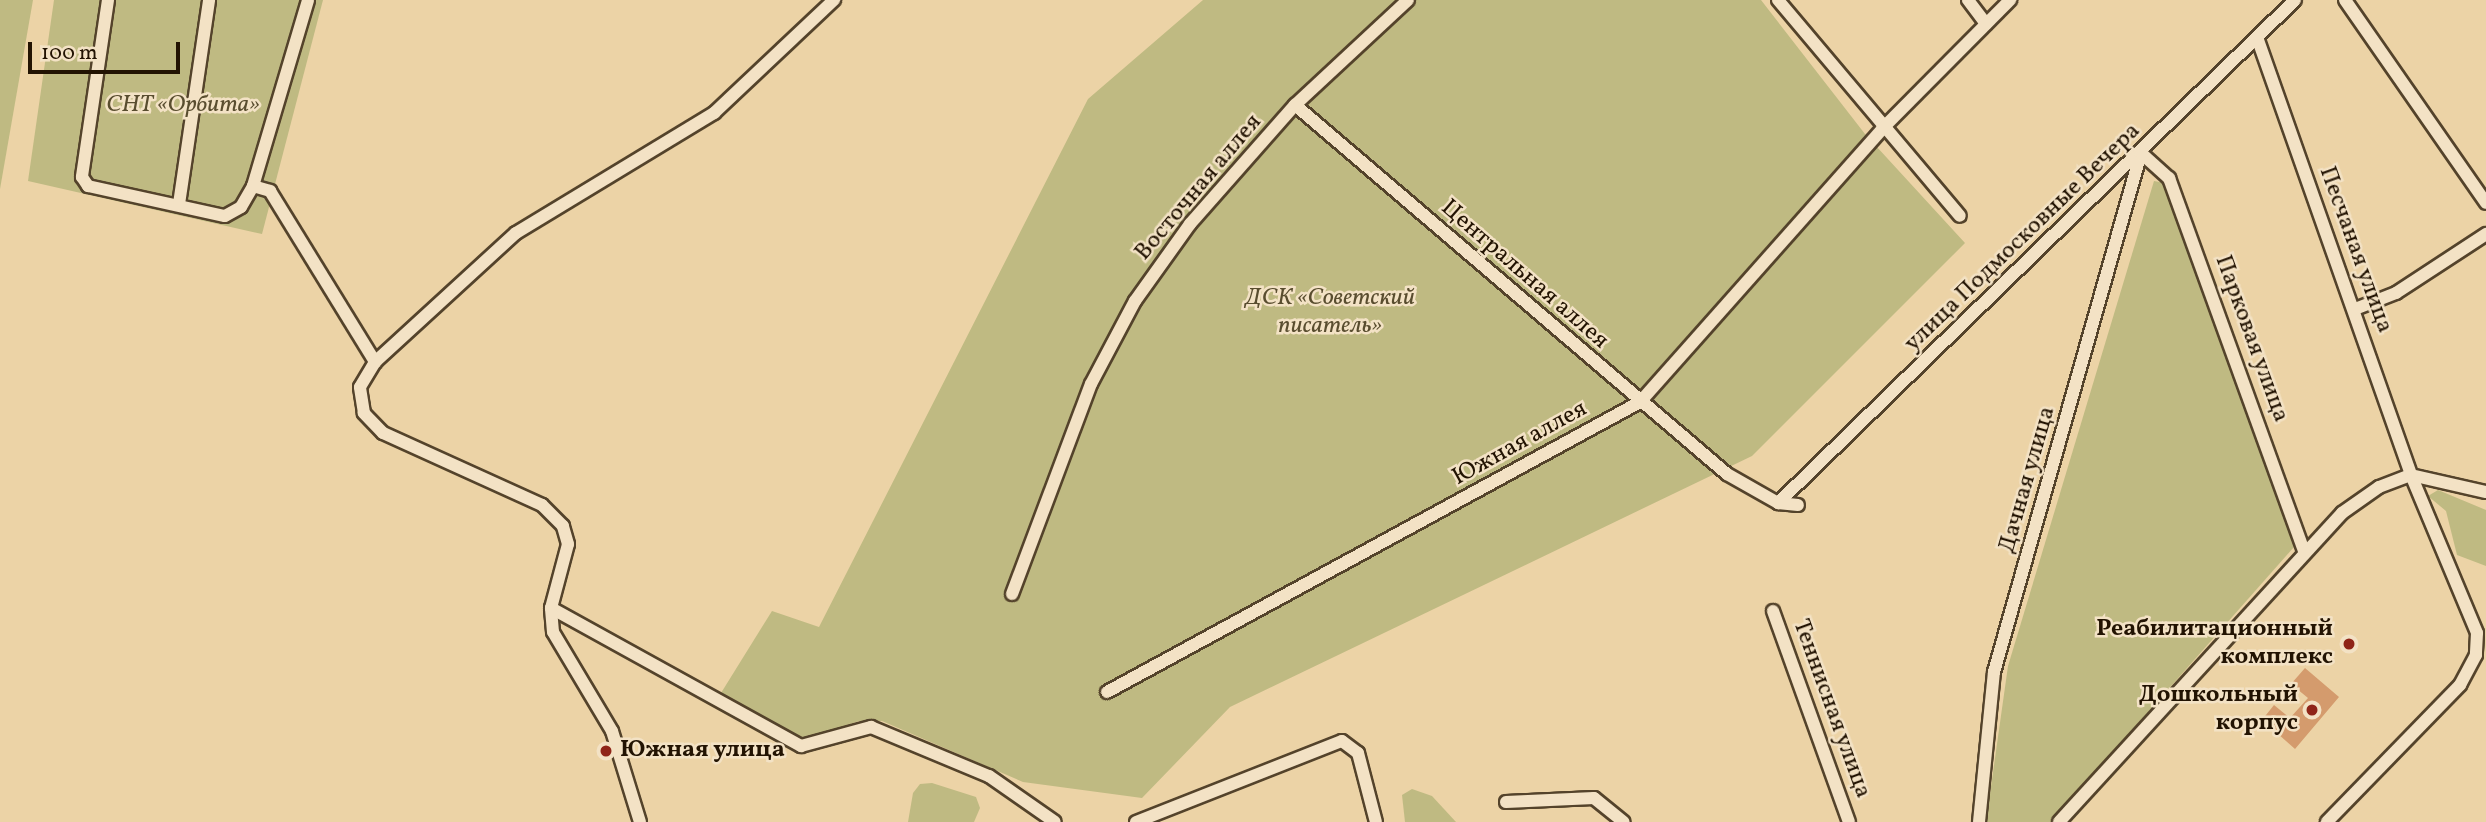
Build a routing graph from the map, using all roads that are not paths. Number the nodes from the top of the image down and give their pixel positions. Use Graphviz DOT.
graph roads {
  1 [pos="108,0"];
  2 [pos="209,0"];
  3 [pos="308,0"];
  4 [pos="834,0"];
  5 [pos="1408,0"];
  6 [pos="1778,0"];
  7 [pos="1968,0"];
  8 [pos="2010,0"];
  9 [pos="2295,0"];
  10 [pos="2345,0"];
  11 [pos="1986,24"];
  12 [pos="2258,40"];
  13 [pos="1295,106"];
  14 [pos="1879,133"];
  15 [pos="2141,153"];
  16 [pos="253,186"];
  17 [pos="2486,203"];
  18 [pos="179,204"];
  19 [pos="1961,216"];
  20 [pos="2486,234"];
  21 [pos="2355,309"];
  22 [pos="375,362"];
  23 [pos="1640,402"];
  24 [pos="2411,475"];
  25 [pos="2486,492"];
  26 [pos="1779,503"];
  27 [pos="1798,505"];
  28 [pos="2304,550"];
  29 [pos="1012,594"];
  30 [pos="551,608"];
  31 [pos="1773,611"];
  32 [pos="1107,692"];
  33 [pos="1506,802"];
  34 [pos="640,822"];
  35 [pos="1055,822"];
  36 [pos="1136,822"];
  37 [pos="1376,822"];
  38 [pos="1624,822"];
  39 [pos="1849,822"];
  40 [pos="1979,822"];
  41 [pos="2059,822"];
  42 [pos="2327,822"];
  1 -- 18 [label="street"];
  2 -- 18 [label="street"];
  3 -- 16 [label="street"];
  4 -- 22 [label="street"];
  5 -- 13 [label="street, Восточная аллея"];
  6 -- 14 [label="street"];
  7 -- 11 [label="street"];
  8 -- 11 [label="street, Южная аллея"];
  9 -- 12 [label="street, улица Подмосковные Вечера"];
  10 -- 17 [label="street"];
  11 -- 14 [label="street, Южная аллея"];
  12 -- 15 [label="street, улица Подмосковные Вечера"];
  12 -- 21 [label="street, Песчаная улица"];
  13 -- 23 [label="street, Центральная аллея"];
  13 -- 29 [label="street, Восточная аллея"];
  14 -- 19 [label="street"];
  14 -- 23 [label="street, Южная аллея"];
  15 -- 26 [label="street, улица Подмосковные Вечера"];
  15 -- 28 [label="street, Парковая улица"];
  15 -- 40 [label="street, Дачная улица"];
  16 -- 18 [label="street"];
  16 -- 22 [label="street"];
  20 -- 21 [label="street"];
  21 -- 24 [label="street, Песчаная улица"];
  22 -- 30 [label="street"];
  23 -- 26 [label="street, Центральная аллея"];
  23 -- 32 [label="street, Южная аллея"];
  24 -- 25 [label="street"];
  24 -- 28 [label="street"];
  24 -- 42 [label="street, Песчаная улица"];
  26 -- 27 [label="street"];
  28 -- 41 [label="street"];
  30 -- 34 [label="street"];
  30 -- 35 [label="street"];
  31 -- 39 [label="street, Теннисная улица"];
  33 -- 38 [label="street"];
  36 -- 37 [label="street"];
}
